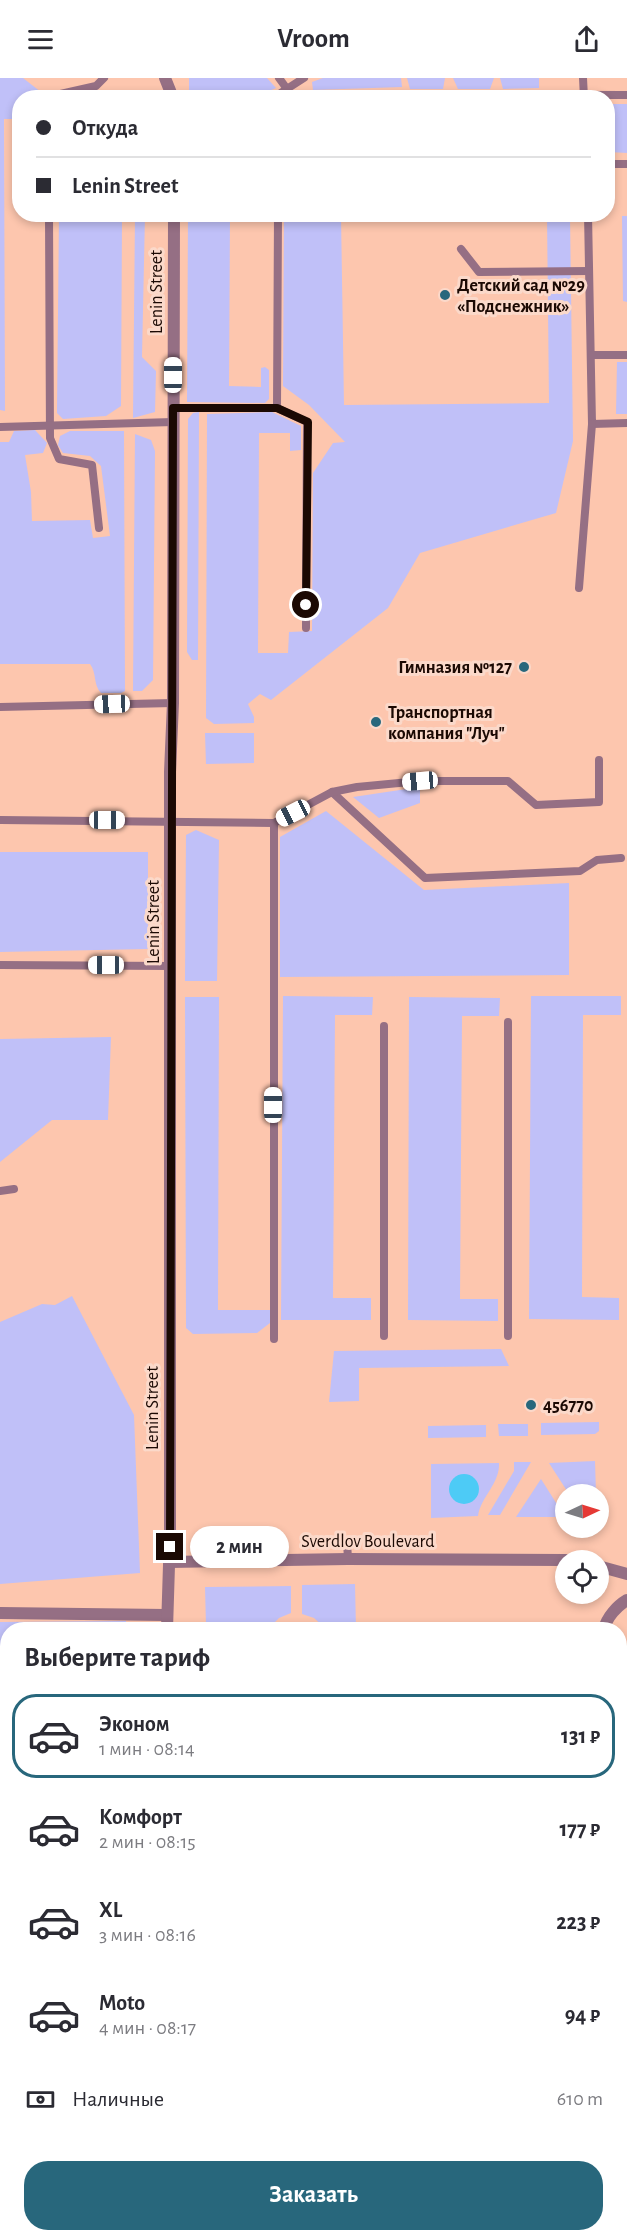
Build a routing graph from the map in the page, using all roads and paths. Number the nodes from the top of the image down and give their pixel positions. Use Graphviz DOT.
graph roads {
  1 [pos="104,78"];
  2 [pos="279,78"];
  3 [pos="304,78"];
  4 [pos="286,89"];
  5 [pos="78,90"];
  6 [pos="49,222"];
  7 [pos="174,222"];
  8 [pos="278,222"];
  9 [pos="588,222"];
  10 [pos="461,249"];
  11 [pos="590,271"];
  12 [pos="592,355"];
  13 [pos="627,355"];
  14 [pos="173,408"];
  15 [pos="277,408"];
  16 [pos="173,422"];
  17 [pos="627,423"];
  18 [pos="592,424"];
  19 [pos="50,425"];
  20 [pos="0,427"];
  21 [pos="99,528"];
  22 [pos="579,588"];
  23 [pos="306,628"];
  24 [pos="174,703"];
  25 [pos="0,707"];
  26 [pos="599,760"];
  27 [pos="332,792"];
  28 [pos="0,820"];
  29 [pos="170,820"];
  30 [pos="274,823"];
  31 [pos="621,858"];
  32 [pos="0,965"];
  33 [pos="171,966"];
  34 [pos="508,1022"];
  35 [pos="384,1026"];
  36 [pos="14,1189"];
  37 [pos="0,1191"];
  38 [pos="384,1336"];
  39 [pos="508,1336"];
  40 [pos="273,1339"];
  41 [pos="347,1542"];
  42 [pos="348,1558"];
  43 [pos="555,1560"];
  44 [pos="170,1562"];
  45 [pos="609,1569"];
  46 [pos="627,1574"];
  47 [pos="627,1600"];
  48 [pos="0,1613"];
  49 [pos="166,1615"];
  50 [pos="166,1622"];
  51 [pos="606,1622"];
  1 -- 5 [label="lane"];
  2 -- 4 [label="lane"];
  3 -- 4 [label="lane"];
  6 -- 19 [label="lane"];
  7 -- 14 [label="street, Lenin Street"];
  8 -- 15 [label="lane"];
  9 -- 11 [label="lane"];
  10 -- 11 [label="lane"];
  11 -- 12 [label="lane"];
  12 -- 13 [label="lane"];
  12 -- 18 [label="lane"];
  14 -- 15 [label="lane"];
  14 -- 16 [label="street, Lenin Street"];
  15 -- 23 [label="lane"];
  16 -- 19 [label="lane"];
  16 -- 24 [label="street, Lenin Street"];
  17 -- 18 [label="lane"];
  18 -- 22 [label="lane"];
  19 -- 20 [label="lane"];
  19 -- 21 [label="lane"];
  24 -- 25 [label="lane"];
  24 -- 29 [label="street, Lenin Street"];
  26 -- 27 [label="lane"];
  27 -- 30 [label="lane"];
  27 -- 31 [label="lane"];
  28 -- 29 [label="lane"];
  29 -- 30 [label="lane"];
  29 -- 33 [label="street, Lenin Street"];
  30 -- 40 [label="lane"];
  32 -- 33 [label="lane"];
  33 -- 44 [label="street, Lenin Street"];
  34 -- 39 [label="lane"];
  35 -- 38 [label="lane"];
  36 -- 37 [label="lane"];
  41 -- 42 [label="lane"];
  42 -- 43 [label="street, Sverdlov Boulevard"];
  42 -- 44 [label="street, Sverdlov Boulevard"];
  44 -- 49 [label="street, Lenin Street"];
  45 -- 46 [label="street"];
  47 -- 51 [label="street"];
  48 -- 49 [label="street"];
  49 -- 50 [label="street, Lenin Street"];
}
